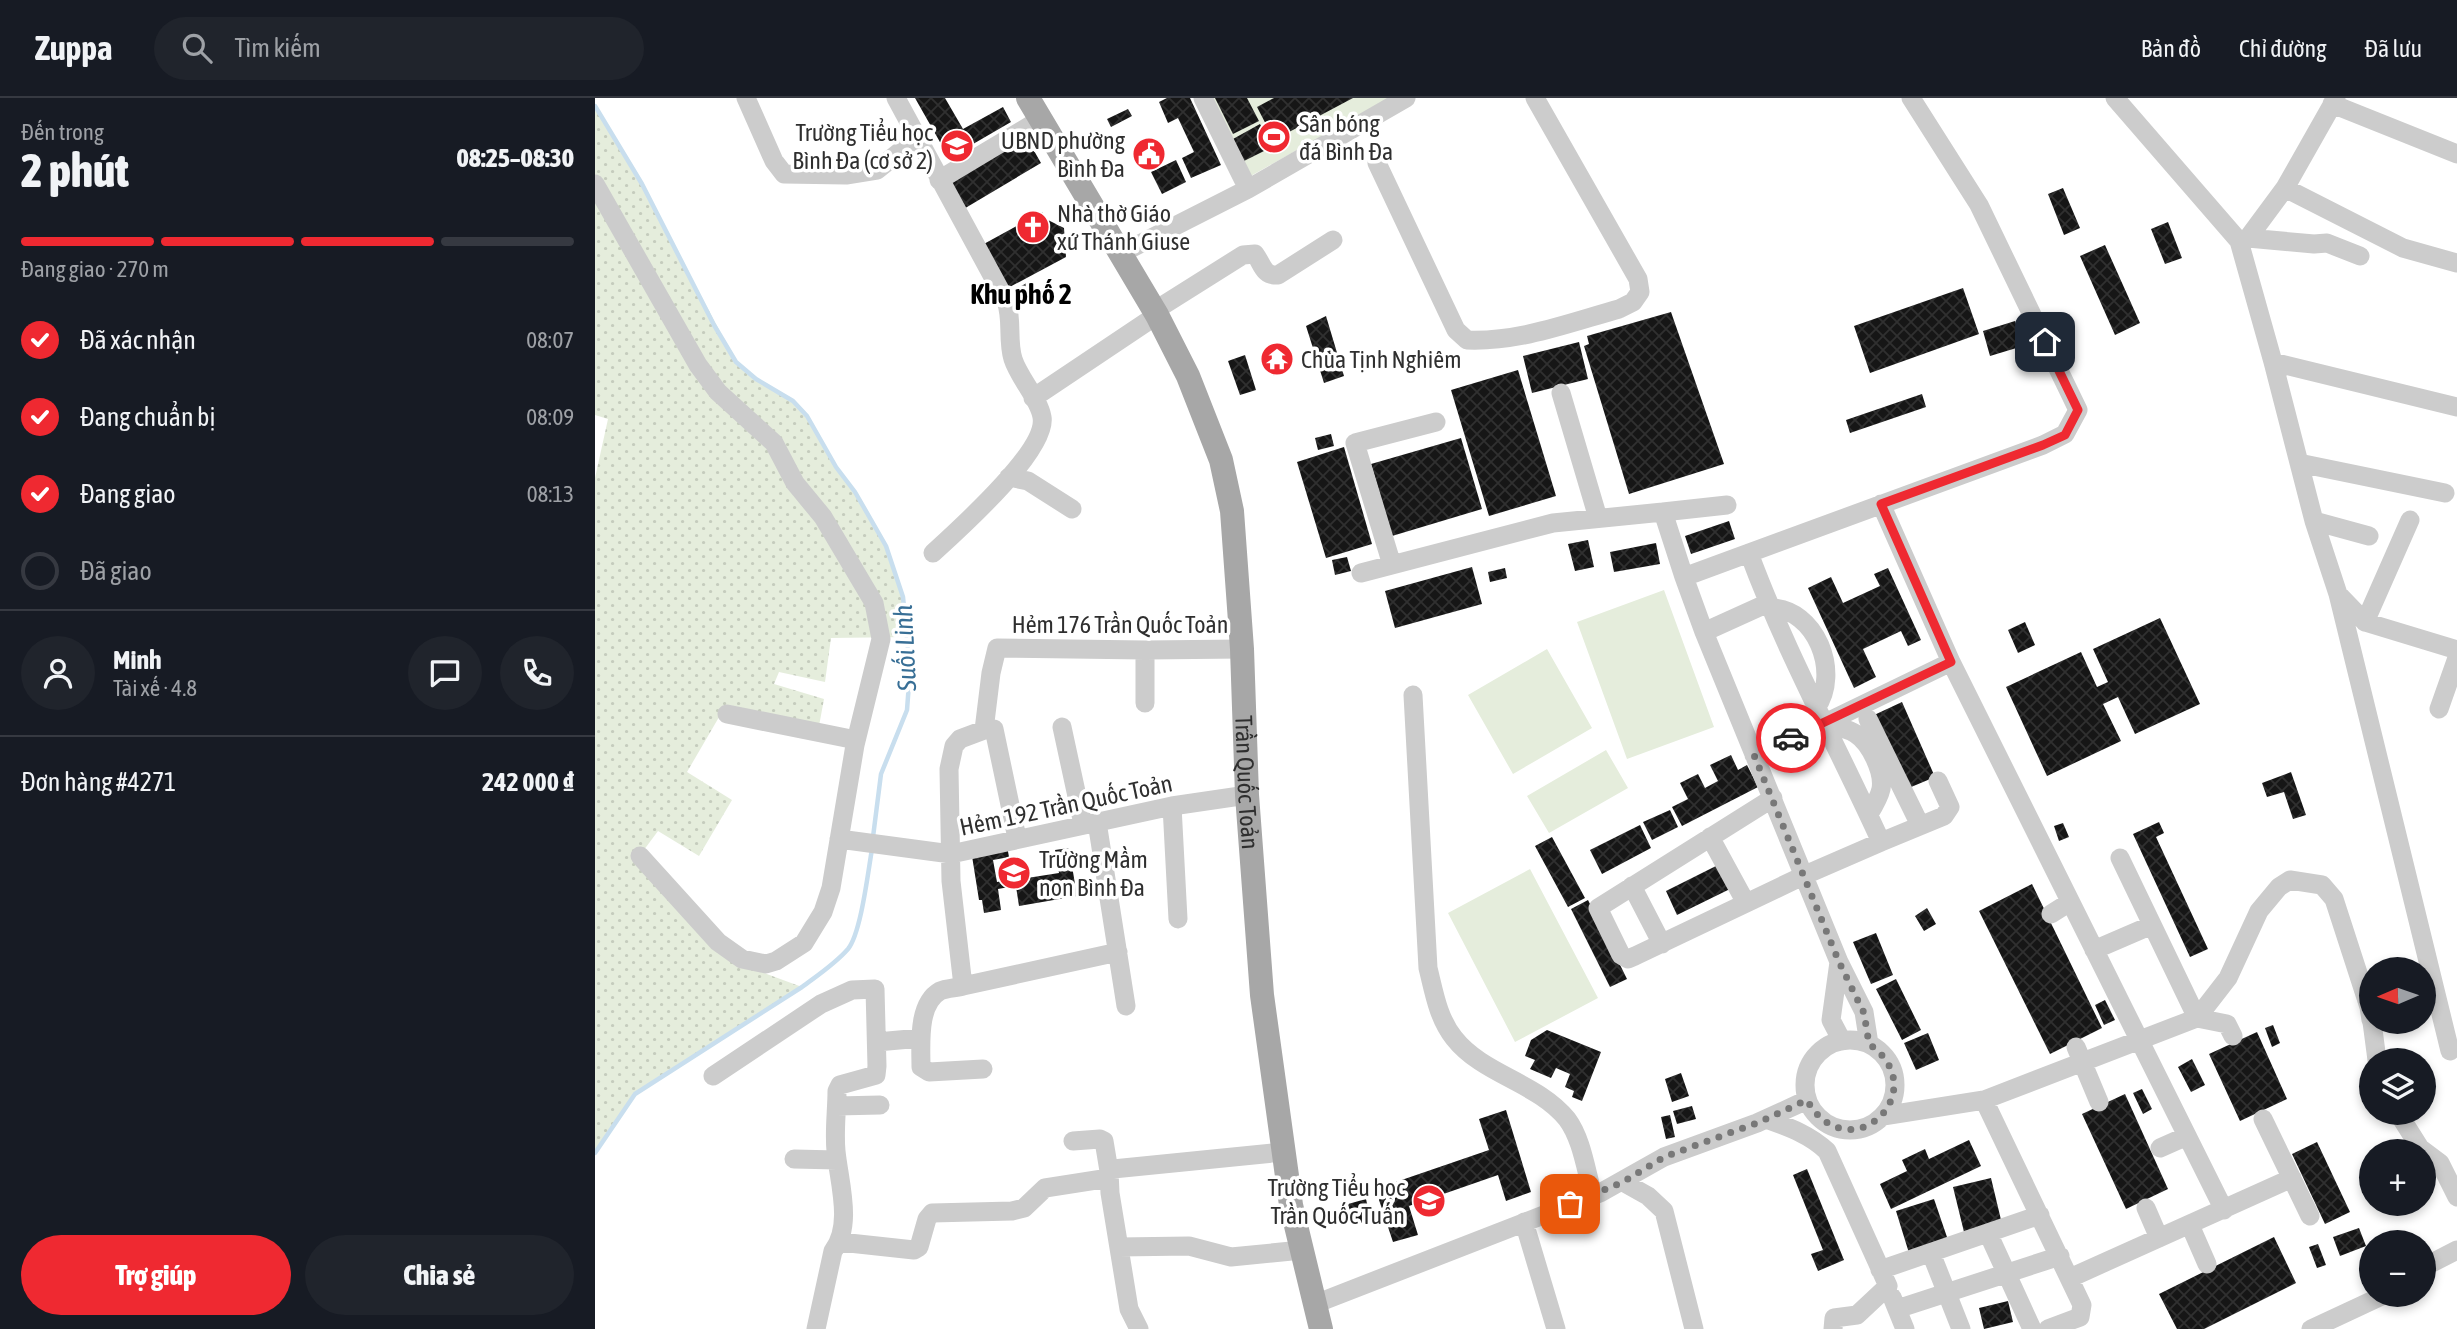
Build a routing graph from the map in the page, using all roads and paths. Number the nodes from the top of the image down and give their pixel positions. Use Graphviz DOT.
graph roads {
  1 [pos="746,98"];
  2 [pos="896,98"];
  3 [pos="1028,98"];
  4 [pos="1203,98"];
  5 [pos="1406,98"];
  6 [pos="1535,98"];
  7 [pos="1912,98"];
  8 [pos="2115,98"];
  9 [pos="2334,101"];
  10 [pos="1041,119"];
  11 [pos="916,138"];
  12 [pos="2457,155"];
  13 [pos="1377,163"];
  14 [pos="939,180"];
  15 [pos="595,184"];
  16 [pos="2285,188"];
  17 [pos="1248,189"];
  18 [pos="1333,240"];
  19 [pos="2243,240"];
  20 [pos="1120,254"];
  21 [pos="2360,256"];
  22 [pos="2457,263"];
  23 [pos="1155,313"];
  24 [pos="2273,362"];
  25 [pos="1561,393"];
  26 [pos="1033,398"];
  27 [pos="2457,407"];
  28 [pos="1436,422"];
  29 [pos="2299,463"];
  30 [pos="1009,477"];
  31 [pos="2445,493"];
  32 [pos="1881,504"];
  33 [pos="1727,505"];
  34 [pos="1072,509"];
  35 [pos="1663,512"];
  36 [pos="1598,518"];
  37 [pos="2410,520"];
  38 [pos="2314,521"];
  39 [pos="2369,536"];
  40 [pos="933,553"];
  41 [pos="1749,553"];
  42 [pos="1392,565"];
  43 [pos="1361,573"];
  44 [pos="1684,577"];
  45 [pos="2338,594"];
  46 [pos="1769,606"];
  47 [pos="2365,622"];
  48 [pos="1704,632"];
  49 [pos="1242,649"];
  50 [pos="1146,650"];
  51 [pos="2457,650"];
  52 [pos="2457,658"];
  53 [pos="1951,662"];
  54 [pos="1413,695"];
  55 [pos="1145,704"];
  56 [pos="2439,709"];
  57 [pos="727,714"];
  58 [pos="1819,716"];
  59 [pos="1868,719"];
  60 [pos="1062,727"];
  61 [pos="985,730"];
  62 [pos="856,740"];
  63 [pos="1754,755"];
  64 [pos="1938,781"];
  65 [pos="1247,795"];
  66 [pos="1773,798"];
  67 [pos="1172,806"];
  68 [pos="1869,814"];
  69 [pos="1090,823"];
  70 [pos="1920,825"];
  71 [pos="1710,837"];
  72 [pos="1017,838"];
  73 [pos="848,841"];
  74 [pos="1881,842"];
  75 [pos="951,854"];
  76 [pos="640,856"];
  77 [pos="2120,858"];
  78 [pos="1805,875"];
  79 [pos="1632,886"];
  80 [pos="2070,902"];
  81 [pos="1746,903"];
  82 [pos="2050,914"];
  83 [pos="1178,919"];
  84 [pos="2152,925"];
  85 [pos="1662,944"];
  86 [pos="2094,950"];
  87 [pos="1118,952"];
  88 [pos="1839,962"];
  89 [pos="2359,976"];
  90 [pos="963,986"];
  91 [pos="1126,1006"];
  92 [pos="2197,1018"];
  93 [pos="2233,1036"];
  94 [pos="921,1038"];
  95 [pos="1842,1041"];
  96 [pos="2140,1041"];
  97 [pos="877,1042"];
  98 [pos="1869,1044"];
  99 [pos="2450,1051"];
  100 [pos="2079,1055"];
  101 [pos="983,1069"];
  102 [pos="713,1076"];
  103 [pos="1807,1100"];
  104 [pos="1984,1100"];
  105 [pos="2099,1102"];
  106 [pos="880,1105"];
  107 [pos="837,1106"];
  108 [pos="1883,1116"];
  109 [pos="1766,1119"];
  110 [pos="2263,1119"];
  111 [pos="2406,1125"];
  112 [pos="2187,1136"];
  113 [pos="1073,1141"];
  114 [pos="2160,1148"];
  115 [pos="1283,1152"];
  116 [pos="2457,1152"];
  117 [pos="794,1159"];
  118 [pos="837,1160"];
  119 [pos="2437,1160"];
  120 [pos="1109,1174"];
  121 [pos="2292,1178"];
  122 [pos="1623,1182"];
  123 [pos="1593,1195"];
  124 [pos="2457,1197"];
  125 [pos="2146,1208"];
  126 [pos="2224,1210"];
  127 [pos="2040,1215"];
  128 [pos="2310,1216"];
  129 [pos="1524,1223"];
  130 [pos="2190,1225"];
  131 [pos="1988,1233"];
  132 [pos="2159,1238"];
  133 [pos="840,1242"];
  134 [pos="1119,1247"];
  135 [pos="1302,1250"];
  136 [pos="2457,1250"];
  137 [pos="1931,1253"];
  138 [pos="2060,1256"];
  139 [pos="2436,1261"];
  140 [pos="2207,1264"];
  141 [pos="2007,1274"];
  142 [pos="1884,1278"];
  143 [pos="2070,1278"];
  144 [pos="1947,1293"];
  145 [pos="1315,1304"];
  146 [pos="2359,1307"];
  147 [pos="1897,1309"];
  148 [pos="2060,1327"];
  149 [pos="816,1329"];
  150 [pos="1139,1329"];
  151 [pos="1321,1329"];
  152 [pos="1556,1329"];
  153 [pos="1694,1329"];
  154 [pos="1833,1329"];
  155 [pos="1905,1329"];
  156 [pos="1961,1329"];
  157 [pos="2032,1329"];
  158 [pos="2311,1329"];
  1 -- 11 [label="street"];
  2 -- 11 [label="street"];
  3 -- 10 [label="main road, Trần Quốc Toản"];
  4 -- 17 [label="street"];
  5 -- 17 [label="street"];
  6 -- 13 [label="street"];
  7 -- 32 [label="street"];
  8 -- 19 [label="street"];
  9 -- 12 [label="street"];
  9 -- 16 [label="street"];
  10 -- 14 [label="street"];
  10 -- 20 [label="main road, Trần Quốc Toản"];
  11 -- 14 [label="street"];
  14 -- 26 [label="street"];
  15 -- 62 [label="street"];
  16 -- 19 [label="street"];
  16 -- 22 [label="street"];
  17 -- 20 [label="street"];
  18 -- 23 [label="street"];
  19 -- 21 [label="street"];
  19 -- 24 [label="street"];
  20 -- 23 [label="main road, Trần Quốc Toản"];
  23 -- 26 [label="street"];
  23 -- 49 [label="main road, Trần Quốc Toản"];
  24 -- 27 [label="street"];
  24 -- 29 [label="street"];
  25 -- 36 [label="street"];
  26 -- 30 [label="street"];
  28 -- 42 [label="street"];
  29 -- 31 [label="street"];
  29 -- 38 [label="street"];
  30 -- 34 [label="street"];
  30 -- 40 [label="street"];
  32 -- 41 [label="street"];
  32 -- 53 [label="street"];
  33 -- 35 [label="street"];
  35 -- 36 [label="street"];
  35 -- 44 [label="street"];
  36 -- 42 [label="street"];
  37 -- 47 [label="street"];
  38 -- 39 [label="street"];
  38 -- 45 [label="street"];
  41 -- 44 [label="street"];
  41 -- 46 [label="street"];
  42 -- 43 [label="street"];
  44 -- 48 [label="street"];
  45 -- 47 [label="street"];
  45 -- 99 [label="street"];
  46 -- 48 [label="street"];
  46 -- 58 [label="street"];
  46 -- 58 [label="street"];
  47 -- 51 [label="street"];
  48 -- 63 [label="street"];
  49 -- 50 [label="street, Hẻm 176 Trần Quốc Toản"];
  49 -- 65 [label="main road, Trần Quốc Toản"];
  50 -- 55 [label="street"];
  50 -- 61 [label="street, Hẻm 176 Trần Quốc Toản"];
  52 -- 56 [label="street"];
  53 -- 58 [label="street"];
  53 -- 80 [label="street"];
  54 -- 123 [label="street"];
  57 -- 62 [label="street"];
  58 -- 63 [label="street"];
  58 -- 68 [label="street"];
  58 -- 68 [label="street"];
  59 -- 70 [label="street"];
  60 -- 69 [label="street"];
  61 -- 72 [label="street"];
  61 -- 75 [label="street"];
  62 -- 73 [label="street"];
  63 -- 66 [label="street"];
  64 -- 70 [label="street"];
  65 -- 67 [label="street, Hẻm 192 Trần Quốc Toản"];
  65 -- 115 [label="main road, Trần Quốc Toản"];
  66 -- 71 [label="street"];
  66 -- 78 [label="street"];
  67 -- 69 [label="street, Hẻm 192 Trần Quốc Toản"];
  67 -- 83 [label="street"];
  68 -- 74 [label="street"];
  69 -- 72 [label="street, Hẻm 192 Trần Quốc Toản"];
  69 -- 87 [label="street"];
  70 -- 74 [label="street"];
  71 -- 79 [label="street"];
  71 -- 81 [label="street"];
  72 -- 75 [label="street, Hẻm 192 Trần Quốc Toản"];
  73 -- 75 [label="street, Hẻm 192 Trần Quốc Toản"];
  73 -- 76 [label="street"];
  74 -- 78 [label="street"];
  75 -- 90 [label="street"];
  77 -- 84 [label="street"];
  78 -- 81 [label="street"];
  78 -- 88 [label="street"];
  79 -- 85 [label="street"];
  79 -- 85 [label="street"];
  80 -- 82 [label="street"];
  80 -- 86 [label="street"];
  81 -- 85 [label="street"];
  84 -- 86 [label="street"];
  84 -- 92 [label="street"];
  86 -- 96 [label="street"];
  87 -- 90 [label="street"];
  87 -- 91 [label="street"];
  88 -- 95 [label="street"];
  88 -- 98 [label="street"];
  89 -- 92 [label="street"];
  90 -- 94 [label="street"];
  92 -- 93 [label="street"];
  92 -- 96 [label="street"];
  94 -- 97 [label="street"];
  94 -- 101 [label="street"];
  95 -- 98 [label="street"];
  95 -- 103 [label="street"];
  96 -- 100 [label="street"];
  96 -- 112 [label="street"];
  97 -- 102 [label="street"];
  97 -- 107 [label="street"];
  98 -- 108 [label="street"];
  100 -- 104 [label="street"];
  100 -- 105 [label="street"];
  103 -- 108 [label="street"];
  103 -- 109 [label="street"];
  104 -- 108 [label="street"];
  104 -- 127 [label="street"];
  106 -- 107 [label="street"];
  107 -- 118 [label="street"];
  109 -- 122 [label="street"];
  109 -- 142 [label="street"];
  110 -- 121 [label="street"];
  111 -- 119 [label="street"];
  112 -- 114 [label="street"];
  112 -- 126 [label="street"];
  113 -- 120 [label="street"];
  115 -- 120 [label="street"];
  115 -- 135 [label="main road, Trần Quốc Toản"];
  116 -- 119 [label="street"];
  117 -- 118 [label="street"];
  118 -- 133 [label="street"];
  119 -- 124 [label="street"];
  120 -- 133 [label="street"];
  120 -- 134 [label="street"];
  121 -- 126 [label="street"];
  121 -- 128 [label="street"];
  122 -- 123 [label="street"];
  122 -- 153 [label="street"];
  123 -- 129 [label="street"];
  125 -- 132 [label="street"];
  126 -- 130 [label="street"];
  127 -- 131 [label="street"];
  127 -- 138 [label="street"];
  129 -- 145 [label="street"];
  129 -- 152 [label="street"];
  130 -- 132 [label="street"];
  130 -- 140 [label="street"];
  131 -- 137 [label="street"];
  131 -- 141 [label="street"];
  132 -- 143 [label="street"];
  133 -- 149 [label="street"];
  134 -- 135 [label="street"];
  134 -- 150 [label="street"];
  135 -- 145 [label="main road, Trần Quốc Toản"];
  136 -- 139 [label="street"];
  137 -- 142 [label="street"];
  137 -- 144 [label="street"];
  138 -- 141 [label="street"];
  138 -- 143 [label="street"];
  141 -- 144 [label="street"];
  141 -- 157 [label="street"];
  142 -- 147 [label="street"];
  142 -- 154 [label="street"];
  143 -- 148 [label="street"];
  144 -- 147 [label="street"];
  144 -- 156 [label="street"];
  145 -- 151 [label="main road, Trần Quốc Toản"];
  146 -- 158 [label="street"];
  147 -- 155 [label="street"];
}
